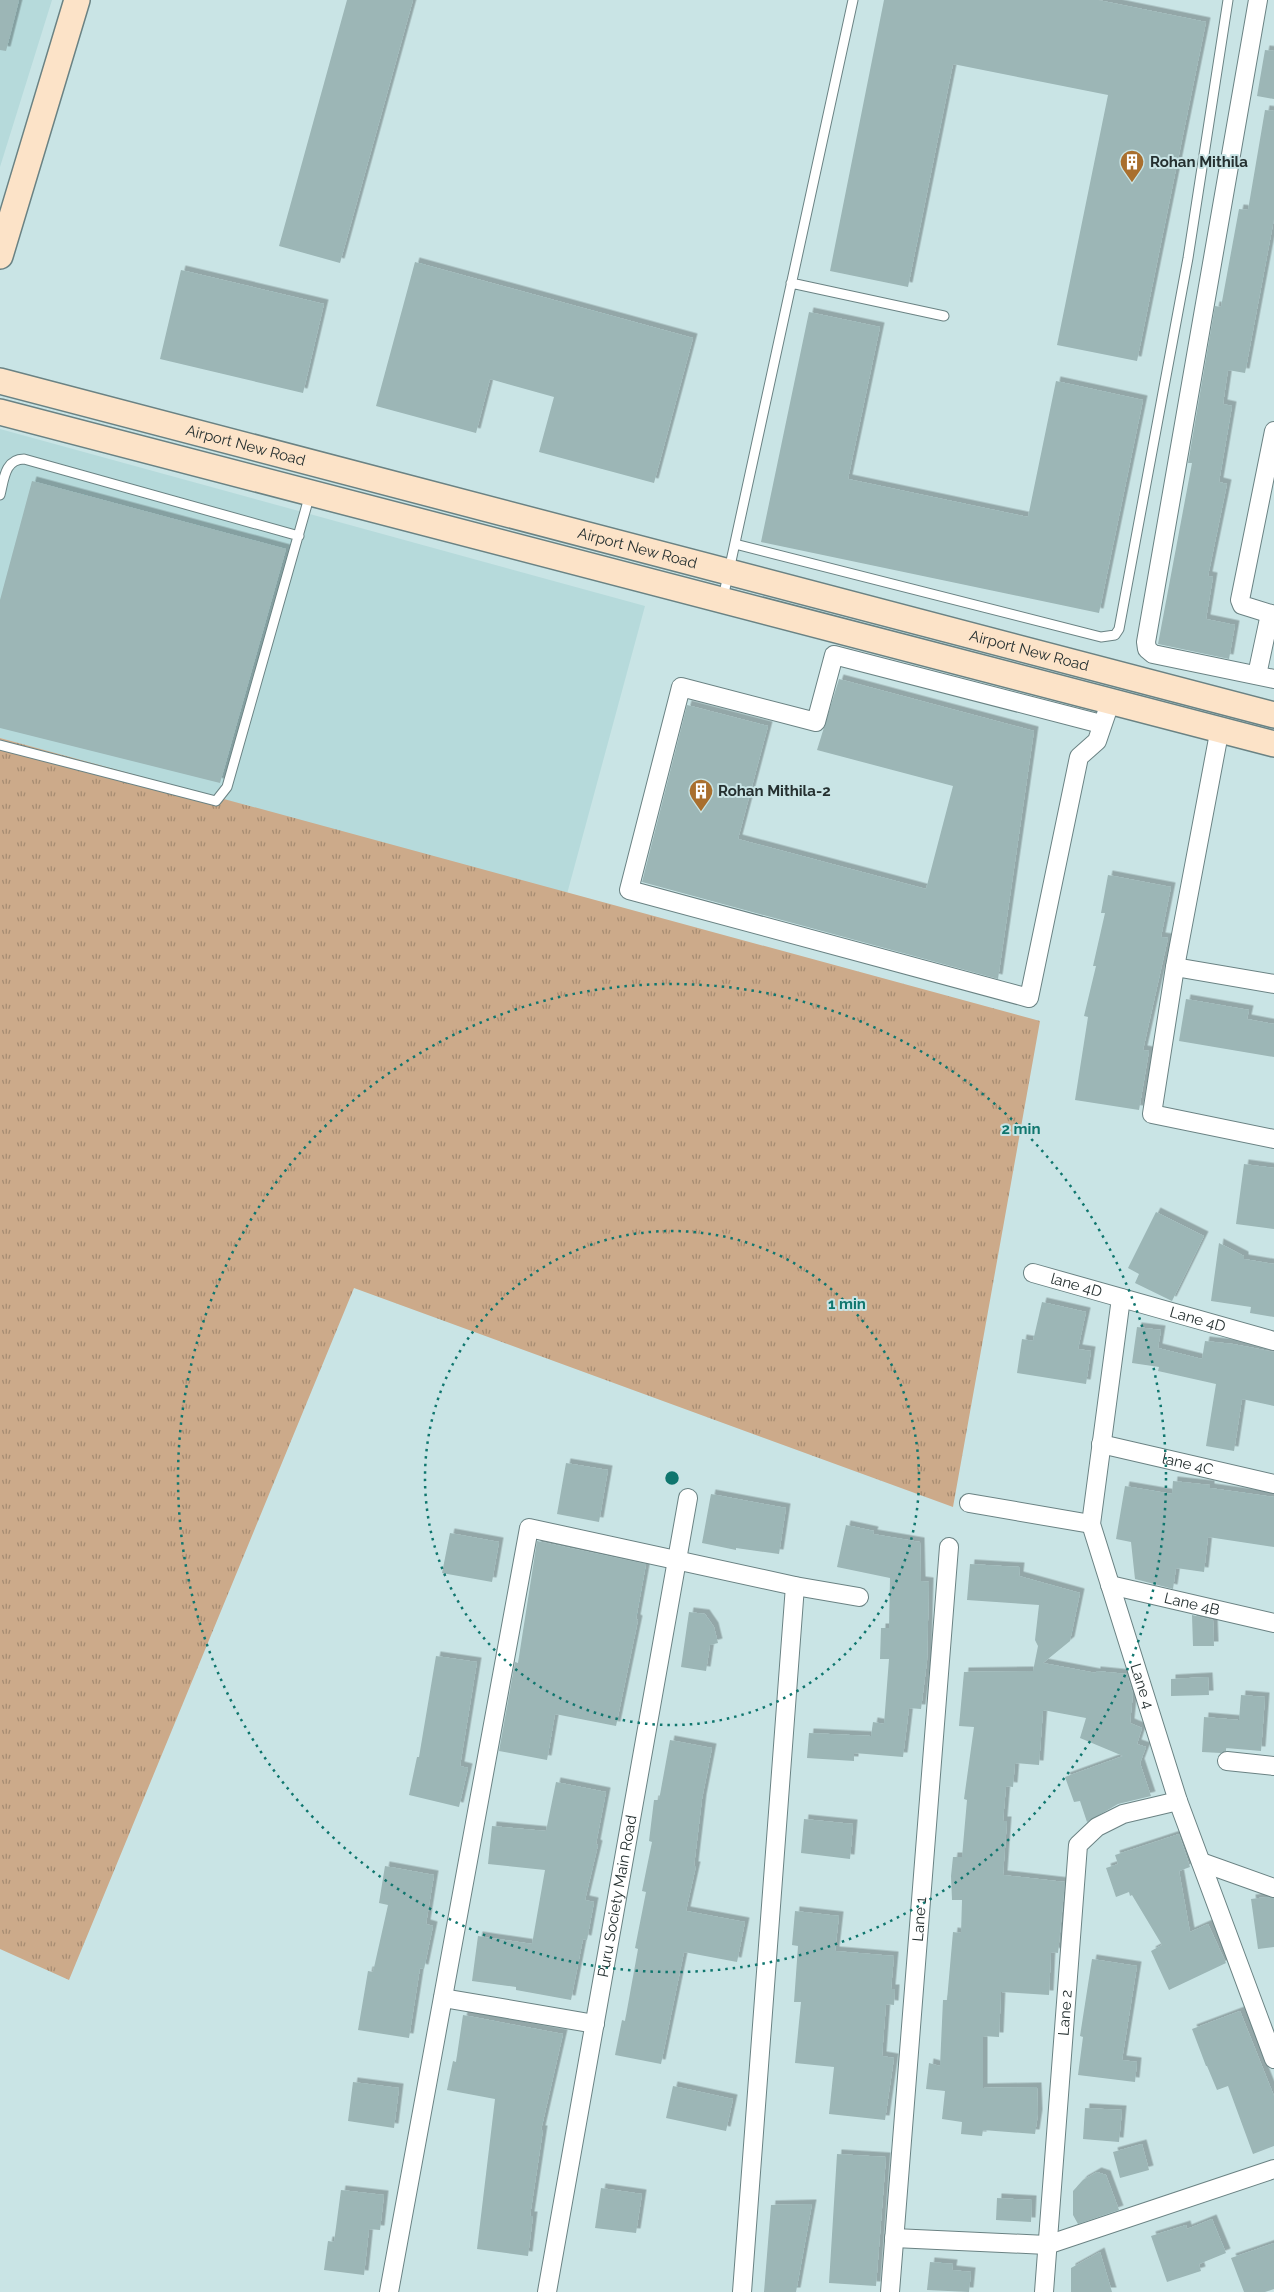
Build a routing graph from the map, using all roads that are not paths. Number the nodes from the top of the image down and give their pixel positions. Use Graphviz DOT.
graph roads {
  1 [pos="76,0"];
  2 [pos="853,0"];
  3 [pos="1228,0"];
  4 [pos="1258,0"];
  5 [pos="0,256"];
  6 [pos="791,283"];
  7 [pos="944,316"];
  8 [pos="0,381"];
  9 [pos="0,412"];
  10 [pos="1274,432"];
  11 [pos="1,482"];
  12 [pos="310,491"];
  13 [pos="0,495"];
  14 [pos="298,536"];
  15 [pos="735,544"];
  16 [pos="729,572"];
  17 [pos="723,599"];
  18 [pos="1272,615"];
  19 [pos="1266,677"];
  20 [pos="1111,700"];
  21 [pos="1274,715"];
  22 [pos="1101,724"];
  23 [pos="1220,728"];
  24 [pos="1274,744"];
  25 [pos="0,745"];
  26 [pos="1174,967"];
  27 [pos="1274,984"];
  28 [pos="1274,1140"];
  29 [pos="1033,1273"];
  30 [pos="1121,1298"];
  31 [pos="1274,1341"];
  32 [pos="1101,1444"];
  33 [pos="1274,1484"];
  34 [pos="688,1498"];
  35 [pos="969,1503"];
  36 [pos="1091,1524"];
  37 [pos="949,1547"];
  38 [pos="677,1560"];
  39 [pos="1110,1585"];
  40 [pos="795,1586"];
  41 [pos="859,1597"];
  42 [pos="1274,1623"];
  43 [pos="1227,1761"];
  44 [pos="1274,1766"];
  45 [pos="1178,1801"];
  46 [pos="1201,1862"];
  47 [pos="1274,1888"];
  48 [pos="442,1998"];
  49 [pos="595,2024"];
  50 [pos="1274,2059"];
  51 [pos="1274,2169"];
  52 [pos="894,2238"];
  53 [pos="1047,2245"];
  54 [pos="389,2292"];
  55 [pos="547,2292"];
  56 [pos="742,2292"];
  57 [pos="890,2292"];
  58 [pos="1044,2292"];
  1 -- 5 [label="main road"];
  2 -- 6 [label="lane"];
  3 -- 15 [label="lane"];
  4 -- 19 [label="street"];
  6 -- 7 [label="lane"];
  6 -- 15 [label="lane"];
  8 -- 16 [label="main road, Airport New Road"];
  9 -- 12 [label="main road, Airport New Road"];
  10 -- 18 [label="street"];
  11 -- 13 [label="lane"];
  11 -- 14 [label="lane"];
  12 -- 14 [label="lane"];
  12 -- 17 [label="main road, Airport New Road"];
  14 -- 25 [label="lane"];
  15 -- 16 [label="lane"];
  16 -- 17 [label="lane"];
  16 -- 21 [label="main road, Airport New Road"];
  17 -- 20 [label="main road, Airport New Road"];
  18 -- 19 [label="street"];
  20 -- 22 [label="street"];
  20 -- 23 [label="main road, Airport New Road"];
  22 -- 22 [label="street"];
  23 -- 24 [label="main road, Airport New Road"];
  23 -- 26 [label="street"];
  26 -- 27 [label="street"];
  26 -- 28 [label="street"];
  29 -- 30 [label="street, lane 4D"];
  30 -- 31 [label="street, Lane 4D"];
  30 -- 32 [label="street, Lane 4"];
  32 -- 33 [label="street, lane 4C"];
  32 -- 36 [label="street, Lane 4"];
  34 -- 38 [label="street, Puru Society Main Road"];
  35 -- 36 [label="street"];
  36 -- 39 [label="street, Lane 4"];
  37 -- 52 [label="street, Lane 1"];
  38 -- 40 [label="street"];
  38 -- 48 [label="street"];
  38 -- 49 [label="street, Puru Society Main Road"];
  39 -- 42 [label="street, Lane 4B"];
  39 -- 45 [label="street, Lane 4"];
  40 -- 41 [label="street"];
  40 -- 56 [label="street"];
  43 -- 44 [label="street"];
  45 -- 46 [label="street, Lane 4"];
  45 -- 53 [label="street, Lane 2"];
  46 -- 47 [label="street"];
  46 -- 50 [label="street, Lane 4"];
  48 -- 49 [label="street"];
  48 -- 54 [label="street"];
  49 -- 55 [label="street, Puru Society Main Road"];
  51 -- 53 [label="street"];
  52 -- 53 [label="street"];
  52 -- 57 [label="street, Lane 1"];
  53 -- 58 [label="street, Lane 2"];
}
